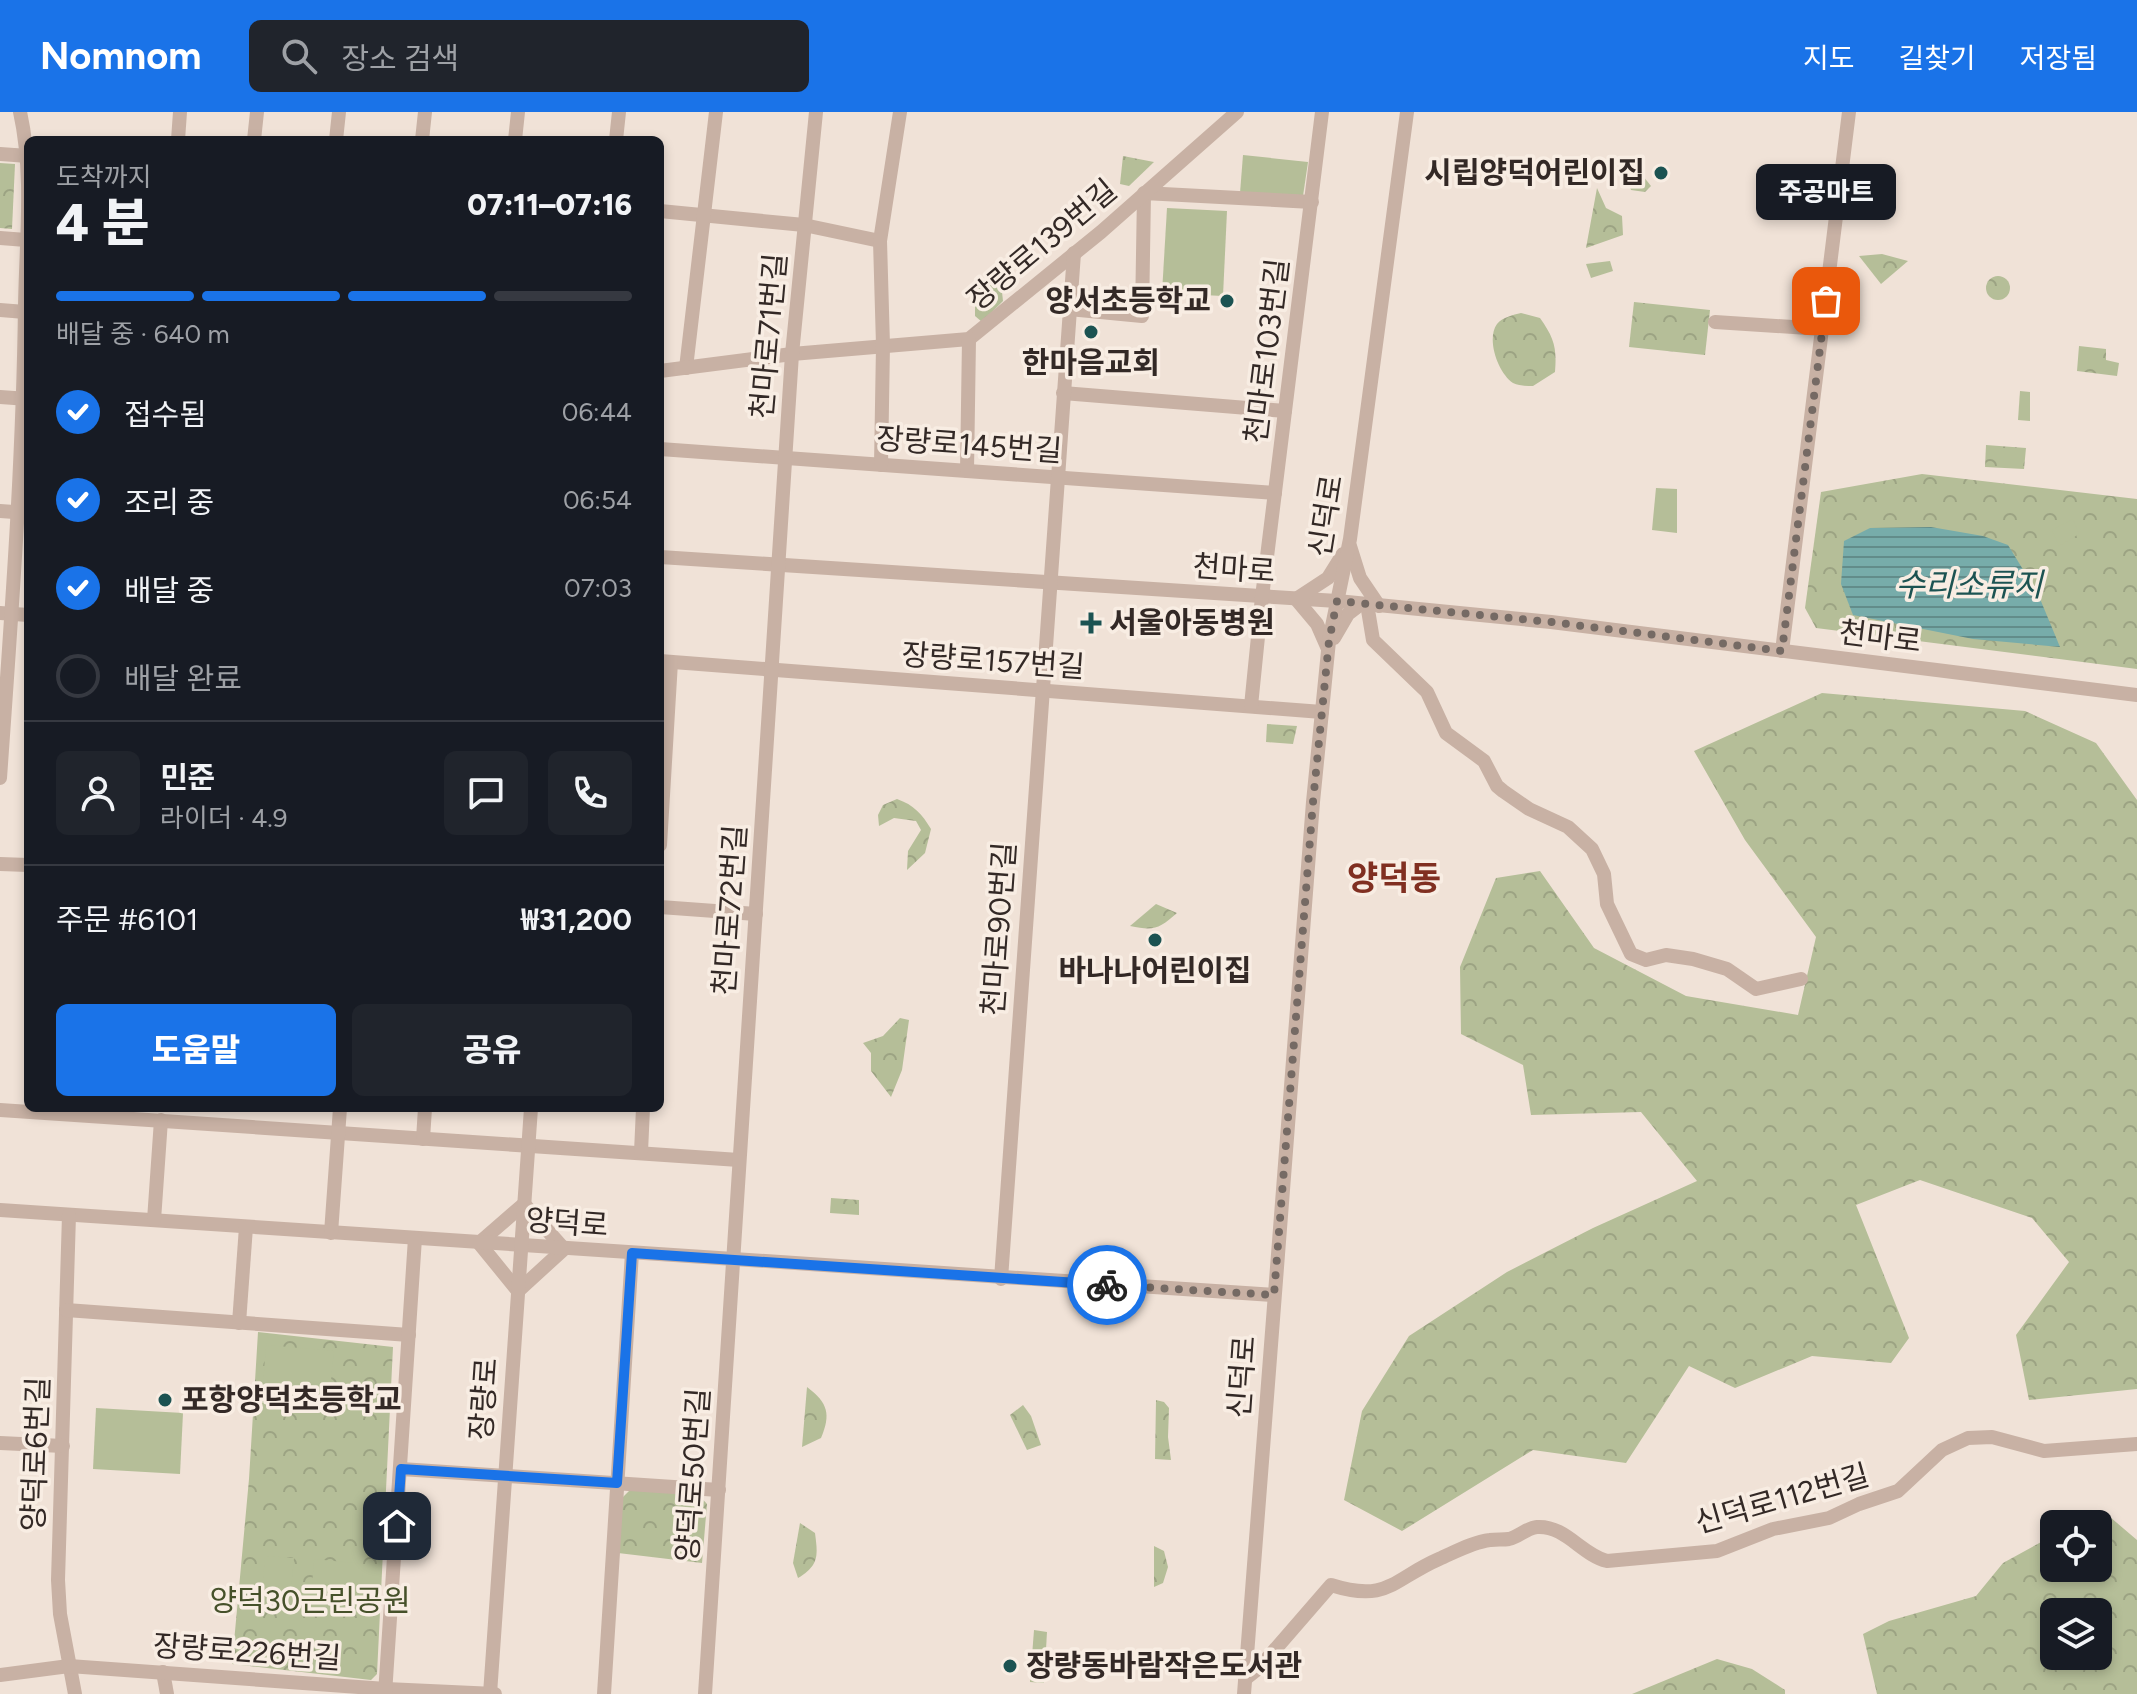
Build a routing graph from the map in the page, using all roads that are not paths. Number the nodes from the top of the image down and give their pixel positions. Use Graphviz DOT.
graph roads {
  1 [pos="20,112"];
  2 [pos="180,112"];
  3 [pos="257,112"];
  4 [pos="339,112"];
  5 [pos="425,112"];
  6 [pos="518,112"];
  7 [pos="619,112"];
  8 [pos="716,112"];
  9 [pos="816,112"];
  10 [pos="900,112"];
  11 [pos="1237,112"];
  12 [pos="1322,112"];
  13 [pos="1407,112"];
  14 [pos="1849,112"];
  15 [pos="178,136"];
  16 [pos="254,136"];
  17 [pos="336,136"];
  18 [pos="422,136"];
  19 [pos="515,136"];
  20 [pos="616,136"];
  21 [pos="24,137"];
  22 [pos="0,154"];
  23 [pos="24,156"];
  24 [pos="1144,193"];
  25 [pos="1312,202"];
  26 [pos="664,211"];
  27 [pos="706,214"];
  28 [pos="804,225"];
  29 [pos="0,238"];
  30 [pos="24,240"];
  31 [pos="880,241"];
  32 [pos="1074,253"];
  33 [pos="1069,309"];
  34 [pos="0,310"];
  35 [pos="24,312"];
  36 [pos="1715,322"];
  37 [pos="1823,329"];
  38 [pos="969,339"];
  39 [pos="883,345"];
  40 [pos="792,354"];
  41 [pos="686,368"];
  42 [pos="664,371"];
  43 [pos="1063,393"];
  44 [pos="0,397"];
  45 [pos="24,399"];
  46 [pos="1285,411"];
  47 [pos="664,449"];
  48 [pos="786,459"];
  49 [pos="881,465"];
  50 [pos="967,471"];
  51 [pos="24,474"];
  52 [pos="1058,478"];
  53 [pos="1275,493"];
  54 [pos="0,511"];
  55 [pos="23,512"];
  56 [pos="1349,544"];
  57 [pos="664,557"];
  58 [pos="779,565"];
  59 [pos="1050,583"];
  60 [pos="1262,597"];
  61 [pos="1296,599"];
  62 [pos="1337,601"];
  63 [pos="1369,605"];
  64 [pos="6,613"];
  65 [pos="1328,649"];
  66 [pos="1782,651"];
  67 [pos="666,662"];
  68 [pos="772,670"];
  69 [pos="1043,690"];
  70 [pos="2137,695"];
  71 [pos="1251,706"];
  72 [pos="1322,712"];
  73 [pos="664,723"];
  74 [pos="0,778"];
  75 [pos="0,864"];
  76 [pos="24,865"];
  77 [pos="664,907"];
  78 [pos="756,914"];
  79 [pos="1801,979"];
  80 [pos="0,1110"];
  81 [pos="24,1110"];
  82 [pos="77,1112"];
  83 [pos="340,1112"];
  84 [pos="425,1112"];
  85 [pos="531,1112"];
  86 [pos="643,1112"];
  87 [pos="161,1120"];
  88 [pos="338,1133"];
  89 [pos="423,1139"];
  90 [pos="529,1145"];
  91 [pos="641,1152"];
  92 [pos="739,1160"];
  93 [pos="524,1204"];
  94 [pos="0,1210"];
  95 [pos="69,1215"];
  96 [pos="154,1220"];
  97 [pos="246,1227"];
  98 [pos="331,1233"];
  99 [pos="415,1238"];
  100 [pos="479,1243"];
  101 [pos="521,1246"];
  102 [pos="564,1249"];
  103 [pos="632,1253"];
  104 [pos="732,1258"];
  105 [pos="1001,1279"];
  106 [pos="518,1291"];
  107 [pos="1274,1295"];
  108 [pos="66,1310"];
  109 [pos="239,1323"];
  110 [pos="409,1335"];
  111 [pos="0,1443"];
  112 [pos="2137,1444"];
  113 [pos="63,1446"];
  114 [pos="401,1469"];
  115 [pos="504,1478"];
  116 [pos="617,1483"];
  117 [pos="719,1490"];
  118 [pos="69,1666"];
  119 [pos="163,1672"];
  120 [pos="0,1675"];
  121 [pos="1244,1687"];
  122 [pos="386,1692"];
  123 [pos="75,1694"];
  124 [pos="167,1694"];
  125 [pos="492,1694"];
  126 [pos="604,1694"];
  127 [pos="705,1694"];
  1 -- 21 [label="street"];
  2 -- 15 [label="street"];
  3 -- 16 [label="street"];
  4 -- 17 [label="street"];
  5 -- 18 [label="street"];
  6 -- 19 [label="street"];
  7 -- 20 [label="street"];
  8 -- 27 [label="street"];
  9 -- 28 [label="street, 천마로71번길"];
  10 -- 31 [label="street"];
  11 -- 24 [label="street, 장량로139번길"];
  12 -- 25 [label="street, 천마로103번길"];
  13 -- 56 [label="street, 신덕로"];
  14 -- 37 [label="street"];
  22 -- 23 [label="street"];
  24 -- 25 [label="street"];
  24 -- 32 [label="street, 장량로139번길"];
  24 -- 33 [label="street"];
  25 -- 46 [label="street, 천마로103번길"];
  26 -- 27 [label="street"];
  27 -- 28 [label="street"];
  27 -- 41 [label="street"];
  28 -- 31 [label="street"];
  28 -- 40 [label="street, 천마로71번길"];
  29 -- 30 [label="street"];
  31 -- 39 [label="street"];
  32 -- 33 [label="street, 천마로90번길"];
  32 -- 38 [label="street, 장량로139번길"];
  33 -- 43 [label="street, 천마로90번길"];
  34 -- 35 [label="street"];
  36 -- 37 [label="street"];
  37 -- 66 [label="street"];
  38 -- 39 [label="street, 장량로139번길"];
  38 -- 50 [label="street"];
  39 -- 40 [label="street, 장량로139번길"];
  39 -- 49 [label="street"];
  40 -- 41 [label="street, 장량로139번길"];
  40 -- 48 [label="street, 천마로71번길"];
  41 -- 42 [label="street, 장량로139번길"];
  43 -- 46 [label="street"];
  43 -- 52 [label="street, 천마로90번길"];
  44 -- 45 [label="street"];
  46 -- 53 [label="street, 천마로103번길"];
  47 -- 48 [label="street, 장량로145번길"];
  48 -- 49 [label="street, 장량로145번길"];
  48 -- 58 [label="street, 천마로71번길"];
  49 -- 50 [label="street, 장량로145번길"];
  50 -- 52 [label="street, 장량로145번길"];
  51 -- 55 [label="street"];
  52 -- 53 [label="street, 장량로145번길"];
  52 -- 59 [label="street, 천마로90번길"];
  53 -- 60 [label="street, 천마로103번길"];
  54 -- 55 [label="street"];
  55 -- 64 [label="street"];
  56 -- 61 [label="street"];
  56 -- 62 [label="street, 신덕로"];
  56 -- 63 [label="street"];
  57 -- 58 [label="street, 천마로"];
  58 -- 59 [label="street, 천마로"];
  58 -- 68 [label="street, 천마로72번길"];
  59 -- 60 [label="street, 천마로"];
  59 -- 69 [label="street, 천마로90번길"];
  60 -- 61 [label="street, 천마로"];
  60 -- 71 [label="street, 천마로103번길"];
  61 -- 62 [label="street, 천마로"];
  61 -- 65 [label="street"];
  62 -- 63 [label="street, 천마로"];
  62 -- 65 [label="street, 신덕로"];
  63 -- 65 [label="street"];
  63 -- 66 [label="street, 천마로"];
  63 -- 79 [label="street"];
  64 -- 74 [label="street"];
  65 -- 72 [label="street, 신덕로"];
  66 -- 70 [label="street, 천마로"];
  67 -- 68 [label="street, 장량로157번길"];
  67 -- 73 [label="street"];
  68 -- 69 [label="street, 장량로157번길"];
  68 -- 78 [label="street, 천마로72번길"];
  69 -- 71 [label="street, 장량로157번길"];
  69 -- 105 [label="street, 천마로90번길"];
  71 -- 72 [label="street, 장량로157번길"];
  72 -- 107 [label="street, 신덕로"];
  75 -- 76 [label="street"];
  77 -- 78 [label="street"];
  78 -- 92 [label="street, 천마로72번길"];
  80 -- 81 [label="street"];
  82 -- 87 [label="street"];
  83 -- 88 [label="street"];
  84 -- 89 [label="street"];
  85 -- 90 [label="street, 장량로"];
  86 -- 91 [label="street"];
  87 -- 88 [label="street"];
  87 -- 96 [label="street"];
  88 -- 89 [label="street"];
  88 -- 98 [label="street"];
  89 -- 90 [label="street"];
  90 -- 91 [label="street"];
  90 -- 93 [label="street, 장량로"];
  91 -- 92 [label="street"];
  92 -- 104 [label="street, 천마로72번길"];
  93 -- 100 [label="street"];
  93 -- 101 [label="street, 장량로"];
  93 -- 102 [label="street"];
  94 -- 95 [label="street, 양덕로"];
  95 -- 96 [label="street, 양덕로"];
  95 -- 108 [label="street, 양덕로6번길"];
  96 -- 97 [label="street, 양덕로"];
  97 -- 98 [label="street, 양덕로"];
  97 -- 109 [label="street"];
  98 -- 99 [label="street, 양덕로"];
  99 -- 100 [label="street, 양덕로"];
  99 -- 110 [label="street"];
  100 -- 101 [label="street, 양덕로"];
  100 -- 106 [label="street"];
  101 -- 102 [label="street, 양덕로"];
  101 -- 106 [label="street, 장량로"];
  102 -- 103 [label="street, 양덕로"];
  102 -- 106 [label="street"];
  103 -- 104 [label="street, 양덕로"];
  103 -- 116 [label="street"];
  104 -- 105 [label="street, 양덕로"];
  104 -- 117 [label="street, 양덕로50번길"];
  105 -- 107 [label="street, 양덕로"];
  106 -- 115 [label="street, 장량로"];
  107 -- 121 [label="street, 신덕로"];
  108 -- 109 [label="street"];
  108 -- 113 [label="street, 양덕로6번길"];
  109 -- 110 [label="street"];
  110 -- 114 [label="street"];
  111 -- 113 [label="street"];
  112 -- 121 [label="street, 신덕로112번길"];
  113 -- 118 [label="street, 양덕로6번길"];
  114 -- 115 [label="street"];
  114 -- 122 [label="street"];
  115 -- 116 [label="street"];
  115 -- 125 [label="street, 장량로"];
  116 -- 117 [label="street"];
  116 -- 126 [label="street"];
  117 -- 127 [label="street, 양덕로50번길"];
  118 -- 119 [label="street, 장량로226번길"];
  118 -- 120 [label="street, 장량로226번길"];
  118 -- 123 [label="street, 양덕로6번길"];
  119 -- 122 [label="street, 장량로226번길"];
  119 -- 124 [label="street"];
  122 -- 125 [label="street, 장량로226번길"];
}
